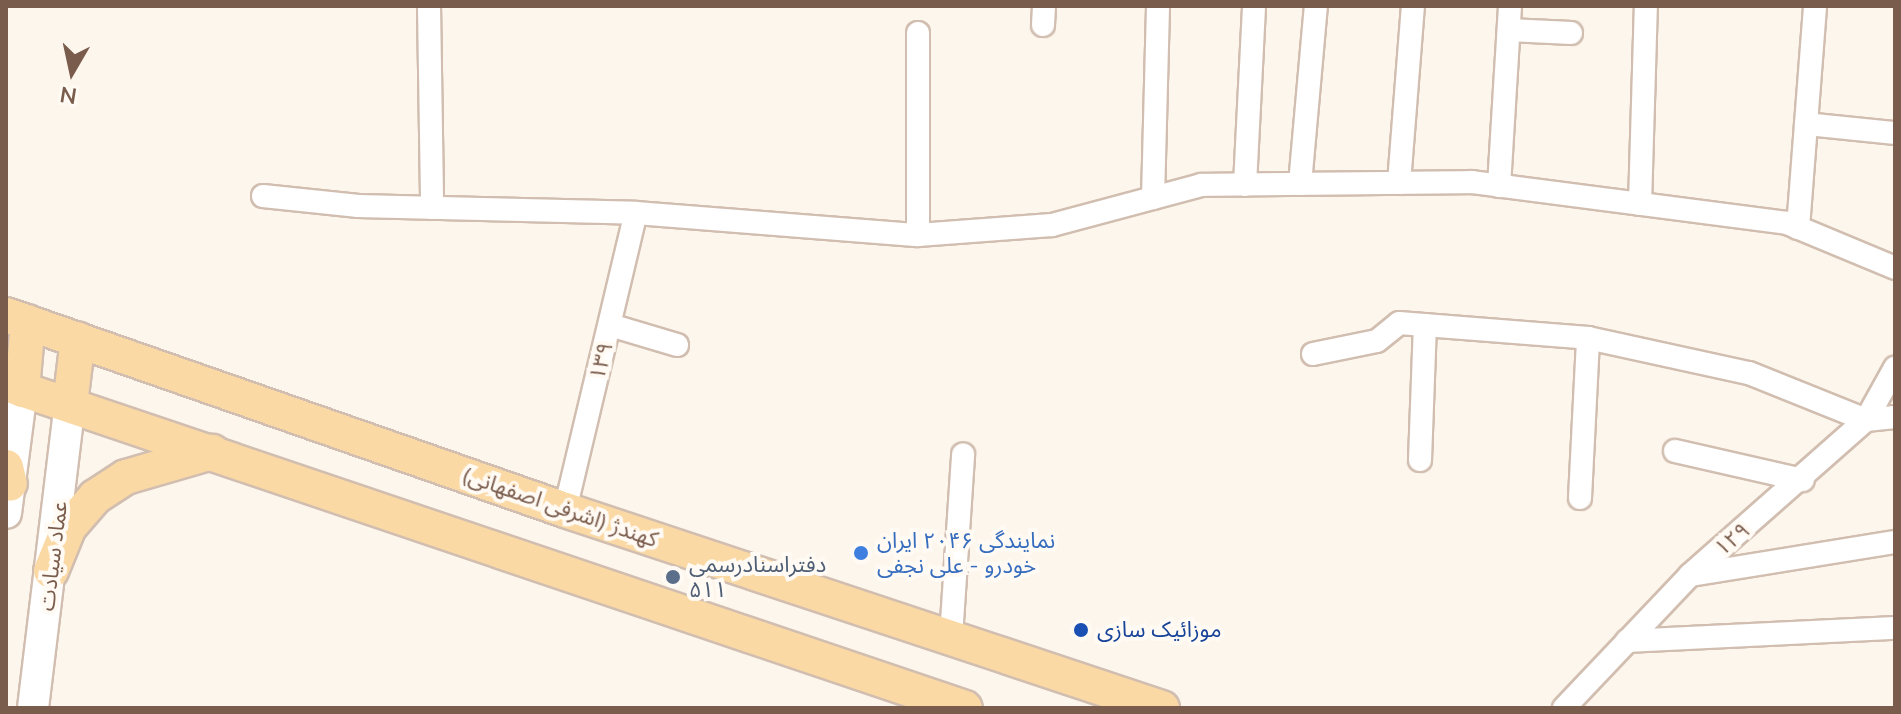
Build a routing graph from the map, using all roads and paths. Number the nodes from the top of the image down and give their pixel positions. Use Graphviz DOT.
graph roads {
  1 [pos="429,6"];
  2 [pos="1158,6"];
  3 [pos="1254,6"];
  4 [pos="1316,6"];
  5 [pos="1413,6"];
  6 [pos="1510,6"];
  7 [pos="1646,6"];
  8 [pos="1815,6"];
  9 [pos="1509,30"];
  10 [pos="918,33"];
  11 [pos="1571,33"];
  12 [pos="1806,124"];
  13 [pos="1895,133"];
  14 [pos="1399,183"];
  15 [pos="1300,184"];
  16 [pos="1245,185"];
  17 [pos="1499,186"];
  18 [pos="263,196"];
  19 [pos="1153,198"];
  20 [pos="1640,204"];
  21 [pos="432,208"];
  22 [pos="636,213"];
  23 [pos="1798,228"];
  24 [pos="918,235"];
  25 [pos="1895,268"];
  26 [pos="17,318"];
  27 [pos="610,325"];
  28 [pos="1425,325"];
  29 [pos="1588,338"];
  30 [pos="78,339"];
  31 [pos="677,345"];
  32 [pos="1313,354"];
  33 [pos="1895,368"];
  34 [pos="14,387"];
  35 [pos="70,404"];
  36 [pos="1895,417"];
  37 [pos="1866,420"];
  38 [pos="1675,451"];
  39 [pos="212,452"];
  40 [pos="963,454"];
  41 [pos="1420,460"];
  42 [pos="1803,480"];
  43 [pos="7,488"];
  44 [pos="1580,498"];
  45 [pos="565,510"];
  46 [pos="1895,542"];
  47 [pos="51,571"];
  48 [pos="1690,575"];
  49 [pos="1895,628"];
  50 [pos="951,637"];
  51 [pos="1627,641"];
  52 [pos="33,708"];
  53 [pos="965,708"];
  54 [pos="1162,708"];
  55 [pos="1564,708"];
  1 -- 21 [label="street"];
  2 -- 19 [label="street"];
  3 -- 16 [label="street"];
  4 -- 15 [label="street"];
  5 -- 14 [label="street"];
  6 -- 9 [label="street"];
  7 -- 20 [label="street"];
  8 -- 12 [label="street"];
  9 -- 11 [label="street"];
  9 -- 17 [label="street"];
  10 -- 24 [label="street"];
  12 -- 13 [label="street"];
  12 -- 23 [label="street"];
  14 -- 15 [label="street"];
  14 -- 17 [label="street"];
  15 -- 16 [label="street"];
  16 -- 19 [label="street"];
  17 -- 20 [label="street"];
  18 -- 21 [label="street"];
  19 -- 24 [label="street"];
  20 -- 23 [label="street"];
  21 -- 22 [label="street"];
  22 -- 24 [label="street"];
  22 -- 27 [label="street, ۱۳۹"];
  23 -- 25 [label="street"];
  26 -- 30 [label="main road, کهندژ (اشرفی اصفهانی)"];
  26 -- 34 [label="main road"];
  27 -- 31 [label="street"];
  27 -- 45 [label="street, ۱۳۹"];
  28 -- 29 [label="street"];
  28 -- 32 [label="street"];
  28 -- 41 [label="street"];
  29 -- 37 [label="street"];
  29 -- 44 [label="street"];
  30 -- 35 [label="main road"];
  30 -- 45 [label="main road, کهندژ (اشرفی اصفهانی)"];
  33 -- 37 [label="street, ۱۲۹"];
  34 -- 35 [label="main road"];
  34 -- 43 [label="main road"];
  35 -- 39 [label="main road"];
  35 -- 47 [label="main road, عماد سیادت"];
  36 -- 37 [label="street"];
  37 -- 42 [label="street, ۱۲۹"];
  38 -- 42 [label="street"];
  39 -- 47 [label="main road"];
  39 -- 53 [label="main road"];
  40 -- 50 [label="street"];
  42 -- 48 [label="street, ۱۲۹"];
  45 -- 50 [label="main road, کهندژ (اشرفی اصفهانی)"];
  46 -- 48 [label="street"];
  47 -- 52 [label="main road, عماد سیادت"];
  48 -- 51 [label="street, ۱۲۹"];
  49 -- 51 [label="street"];
  50 -- 54 [label="main road, کهندژ (اشرفی اصفهانی)"];
  51 -- 55 [label="street, ۱۲۹"];
}
